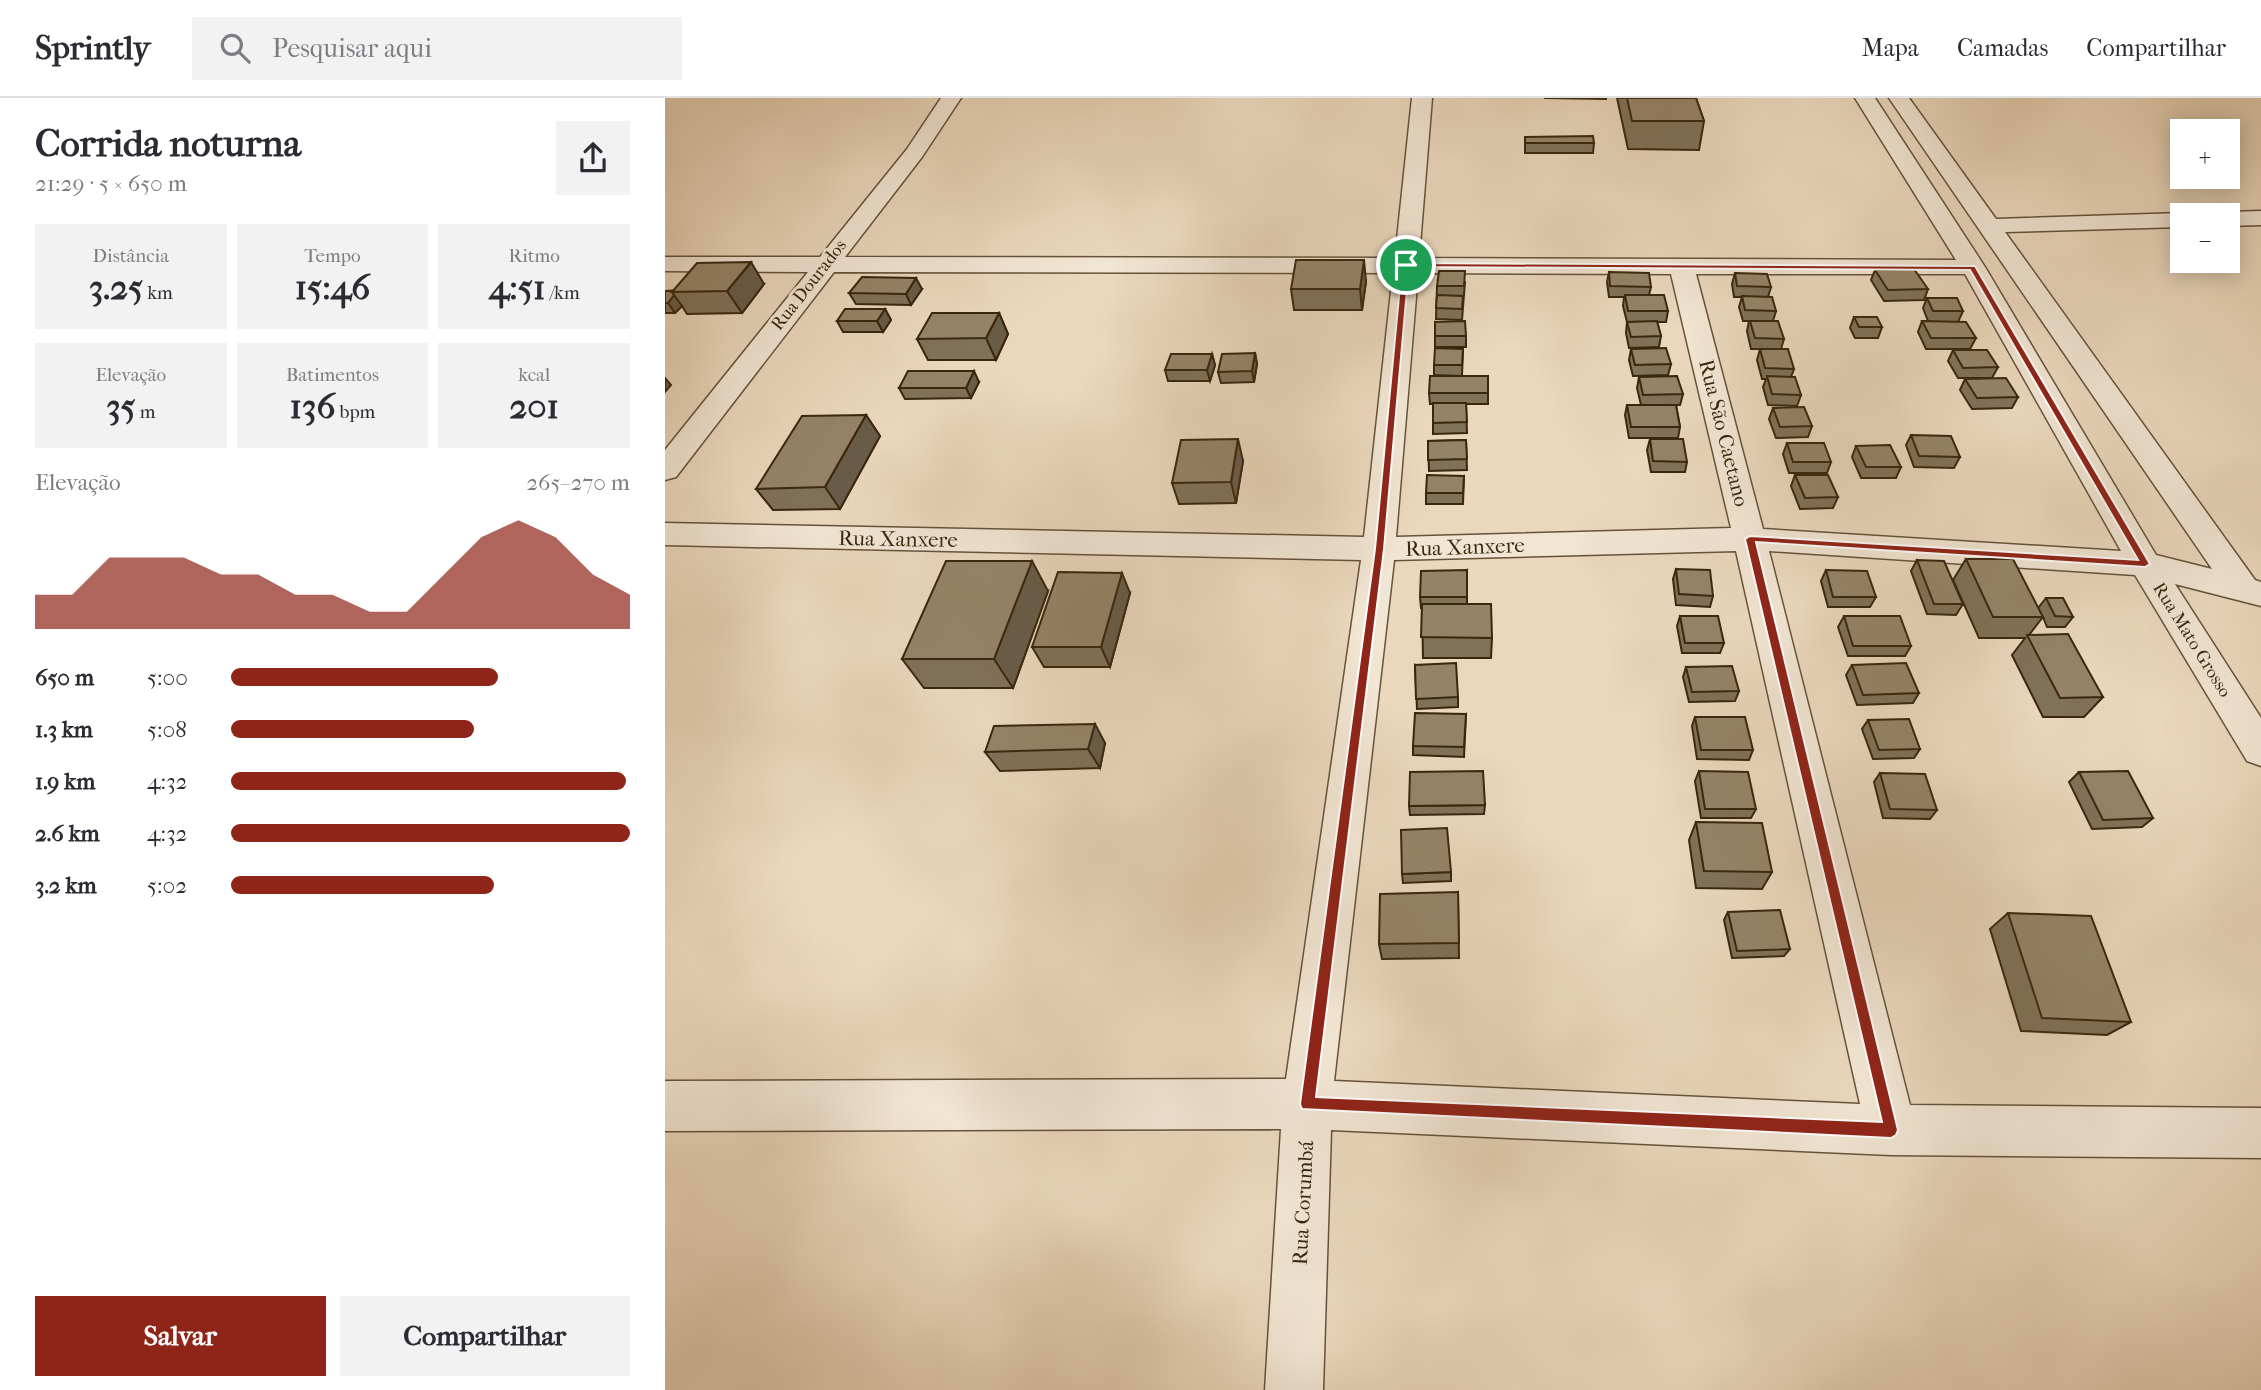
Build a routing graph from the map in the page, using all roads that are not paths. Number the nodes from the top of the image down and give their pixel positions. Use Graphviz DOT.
graph roads {
  1 [pos="951,98"];
  2 [pos="1422,98"];
  3 [pos="1865,98"];
  4 [pos="1899,98"];
  5 [pos="2261,218"];
  6 [pos="2240,219"];
  7 [pos="2170,220"];
  8 [pos="1991,226"];
  9 [pos="665,264"];
  10 [pos="825,264"];
  11 [pos="1406,265"];
  12 [pos="1973,267"];
  13 [pos="1682,268"];
  14 [pos="665,470"];
  15 [pos="665,534"];
  16 [pos="1750,539"];
  17 [pos="1379,549"];
  18 [pos="2145,564"];
  19 [pos="2252,591"];
  20 [pos="2261,750"];
  21 [pos="1307,1104"];
  22 [pos="665,1106"];
  23 [pos="1891,1130"];
  24 [pos="2261,1133"];
  25 [pos="1294,1390"];
  1 -- 10 [label="street, Rua Dourados"];
  2 -- 11 [label="street, Rua Corumbá"];
  3 -- 12 [label="street, Rua Mato Grosso"];
  4 -- 8 [label="street"];
  5 -- 6 [label="street"];
  7 -- 8 [label="street"];
  8 -- 19 [label="street"];
  9 -- 10 [label="street"];
  10 -- 11 [label="street"];
  10 -- 14 [label="street, Rua Dourados"];
  11 -- 13 [label="street"];
  11 -- 17 [label="street, Rua Corumbá"];
  12 -- 13 [label="street"];
  12 -- 18 [label="street, Rua Mato Grosso"];
  13 -- 16 [label="street, Rua São Caetano"];
  15 -- 17 [label="street, Rua Xanxere"];
  16 -- 17 [label="street, Rua Xanxere"];
  16 -- 18 [label="street, Rua Xanxere"];
  16 -- 23 [label="street, Rua São Caetano"];
  17 -- 21 [label="street, Rua Corumbá"];
  18 -- 19 [label="street, Rua Xanxere"];
  18 -- 20 [label="street, Rua Mato Grosso"];
  21 -- 22 [label="street"];
  21 -- 23 [label="street"];
  21 -- 25 [label="street, Rua Corumbá"];
  23 -- 24 [label="street"];
}
